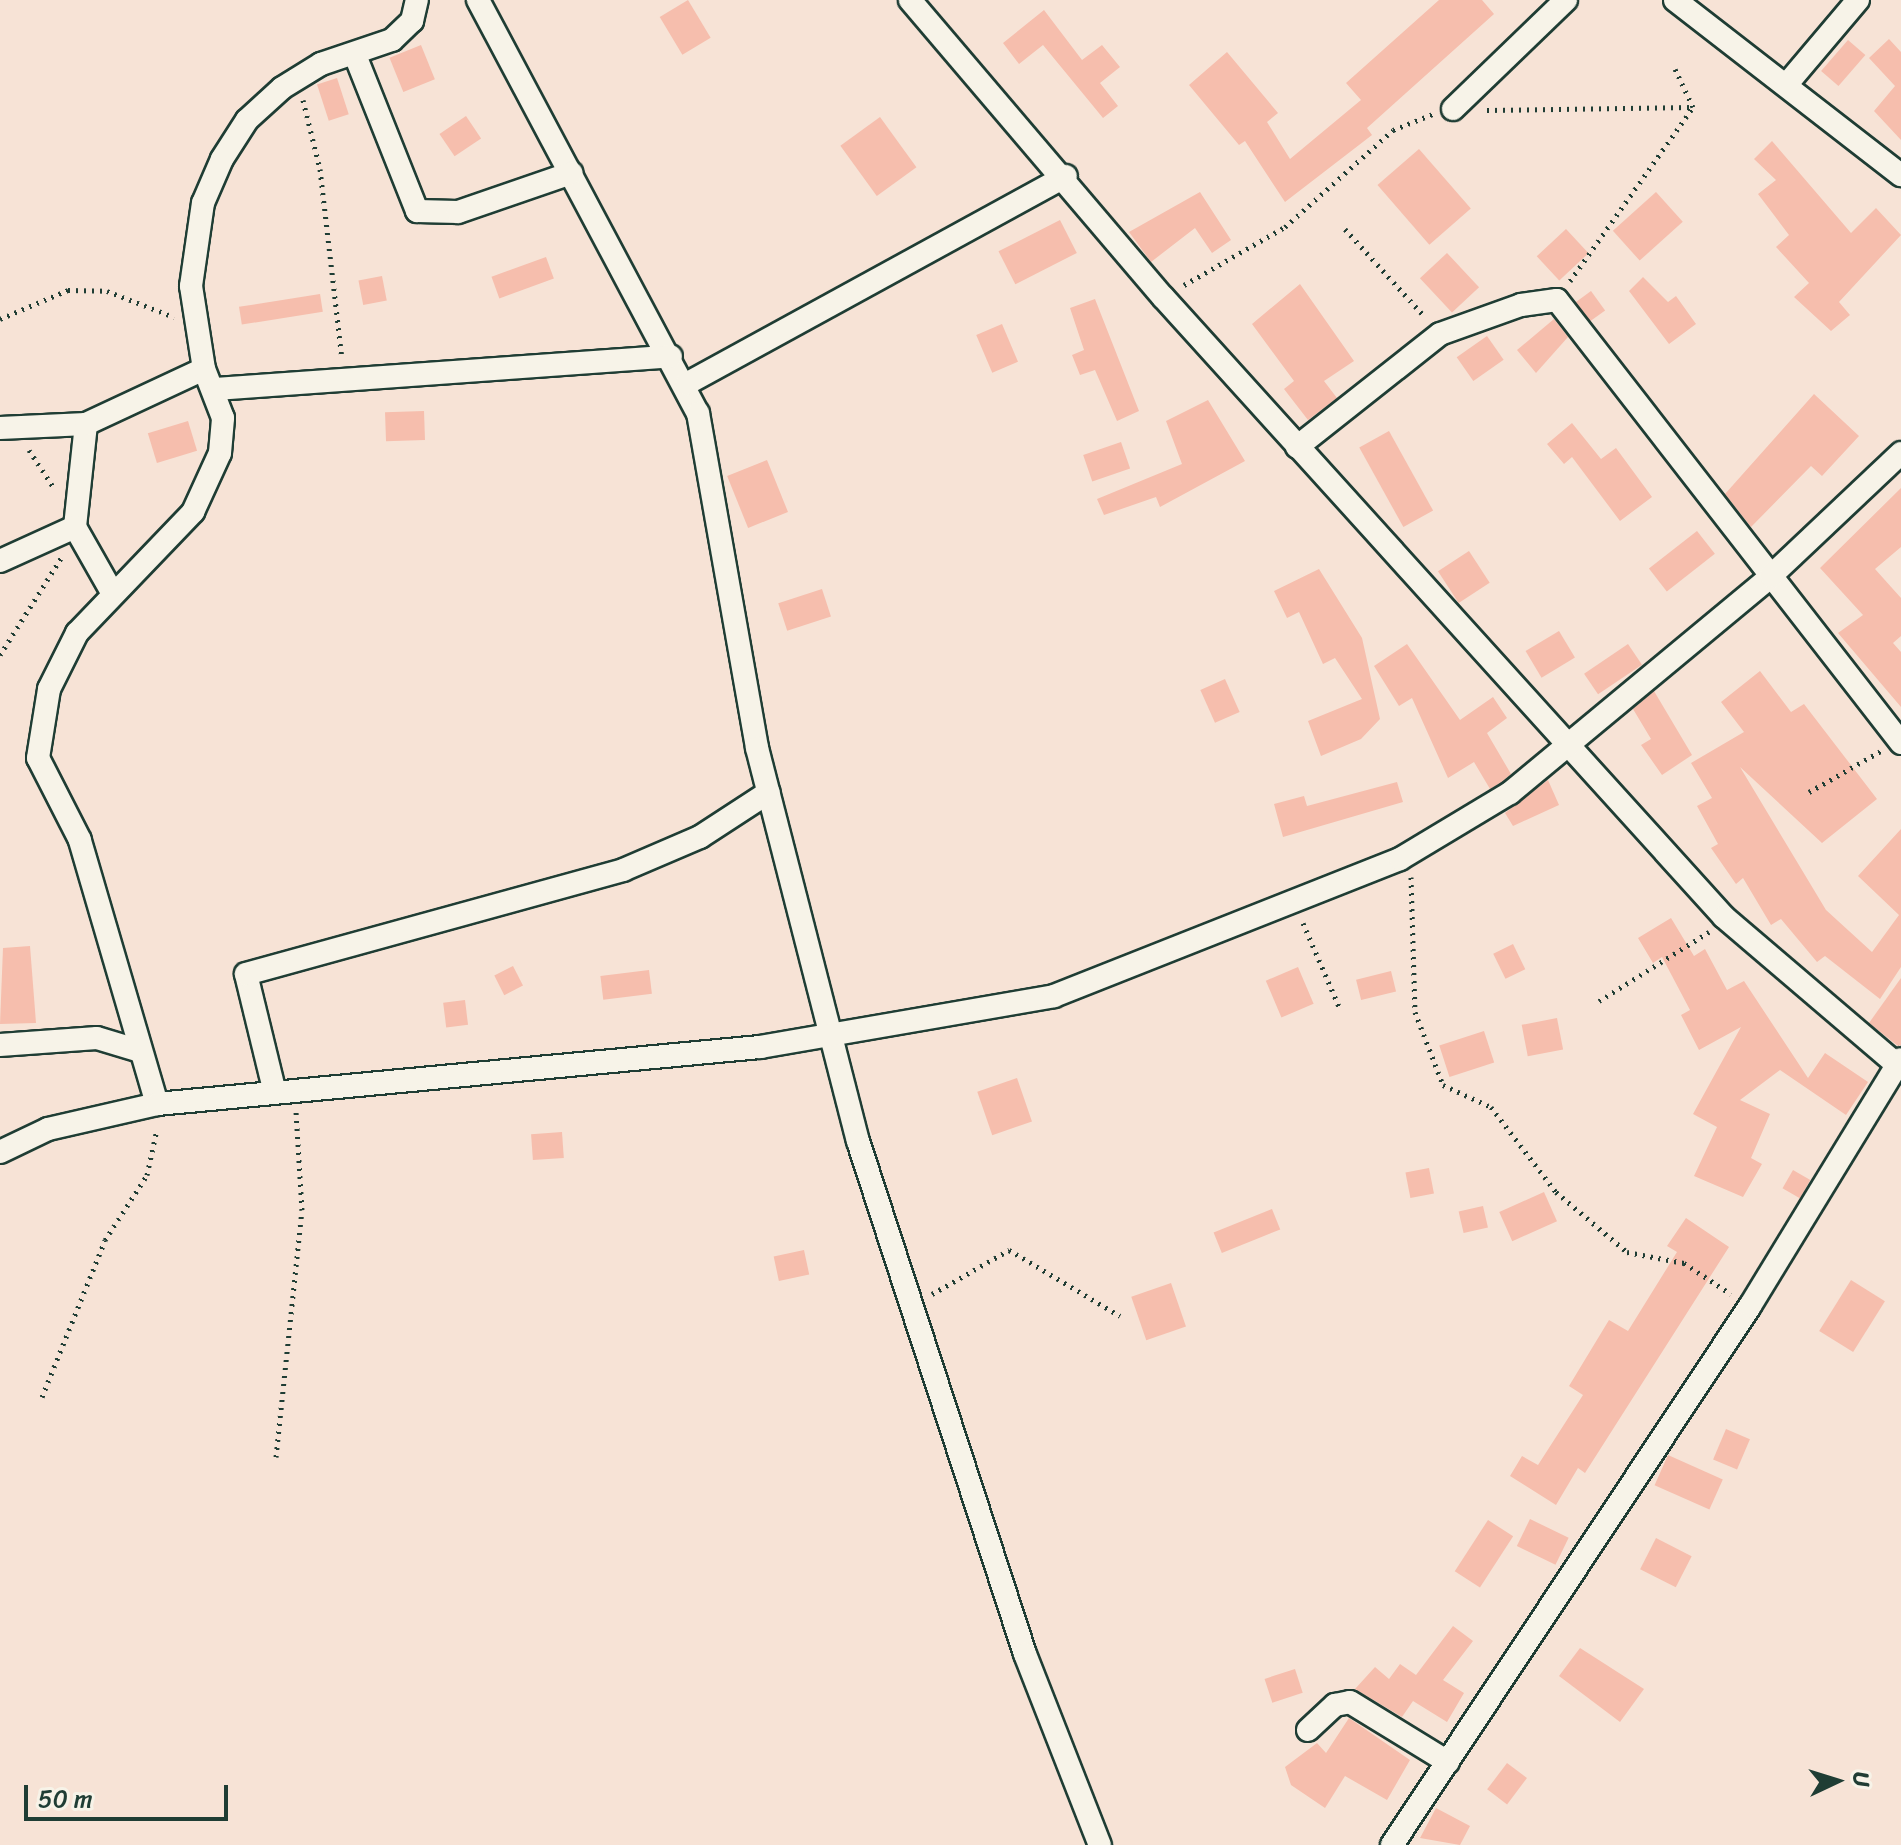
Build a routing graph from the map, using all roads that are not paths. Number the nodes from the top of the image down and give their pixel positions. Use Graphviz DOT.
graph roads {
  1 [pos="417,0"];
  2 [pos="478,0"];
  3 [pos="910,0"];
  4 [pos="1566,0"];
  5 [pos="1675,0"];
  6 [pos="1858,0"];
  7 [pos="355,55"];
  8 [pos="1787,84"];
  9 [pos="1453,109"];
  10 [pos="571,173"];
  11 [pos="1901,175"];
  12 [pos="1066,176"];
  13 [pos="671,356"];
  14 [pos="204,369"];
  15 [pos="686,384"];
  16 [pos="216,389"];
  17 [pos="86,424"];
  18 [pos="0,428"];
  19 [pos="1297,447"];
  20 [pos="1901,453"];
  21 [pos="75,527"];
  22 [pos="0,561"];
  23 [pos="1771,576"];
  24 [pos="112,592"];
  25 [pos="1900,742"];
  26 [pos="1572,747"];
  27 [pos="769,792"];
  28 [pos="833,1035"];
  29 [pos="0,1045"];
  30 [pos="140,1051"];
  31 [pos="1899,1062"];
  32 [pos="285,1088"];
  33 [pos="157,1104"];
  34 [pos="0,1152"];
  35 [pos="1308,1730"];
  36 [pos="1448,1762"];
  37 [pos="1100,1845"];
  38 [pos="1392,1845"];
  1 -- 7 [label="street"];
  2 -- 10 [label="street"];
  3 -- 12 [label="street"];
  4 -- 9 [label="street"];
  5 -- 8 [label="street"];
  6 -- 8 [label="street"];
  7 -- 10 [label="street"];
  7 -- 14 [label="street"];
  8 -- 11 [label="street"];
  10 -- 13 [label="street"];
  12 -- 15 [label="street"];
  12 -- 19 [label="street"];
  13 -- 15 [label="street"];
  13 -- 16 [label="street"];
  14 -- 16 [label="street"];
  14 -- 17 [label="street"];
  15 -- 27 [label="street"];
  16 -- 24 [label="street"];
  17 -- 18 [label="street"];
  17 -- 21 [label="street"];
  19 -- 23 [label="street"];
  19 -- 26 [label="street"];
  20 -- 23 [label="street"];
  21 -- 22 [label="street"];
  21 -- 24 [label="street"];
  23 -- 25 [label="street"];
  23 -- 26 [label="street"];
  24 -- 30 [label="street"];
  26 -- 28 [label="street"];
  26 -- 31 [label="street"];
  27 -- 28 [label="street"];
  27 -- 32 [label="street"];
  28 -- 32 [label="street"];
  28 -- 37 [label="street"];
  29 -- 30 [label="street"];
  30 -- 33 [label="street"];
  31 -- 36 [label="street"];
  32 -- 33 [label="street"];
  33 -- 34 [label="street"];
  35 -- 36 [label="street"];
  36 -- 38 [label="street"];
}
